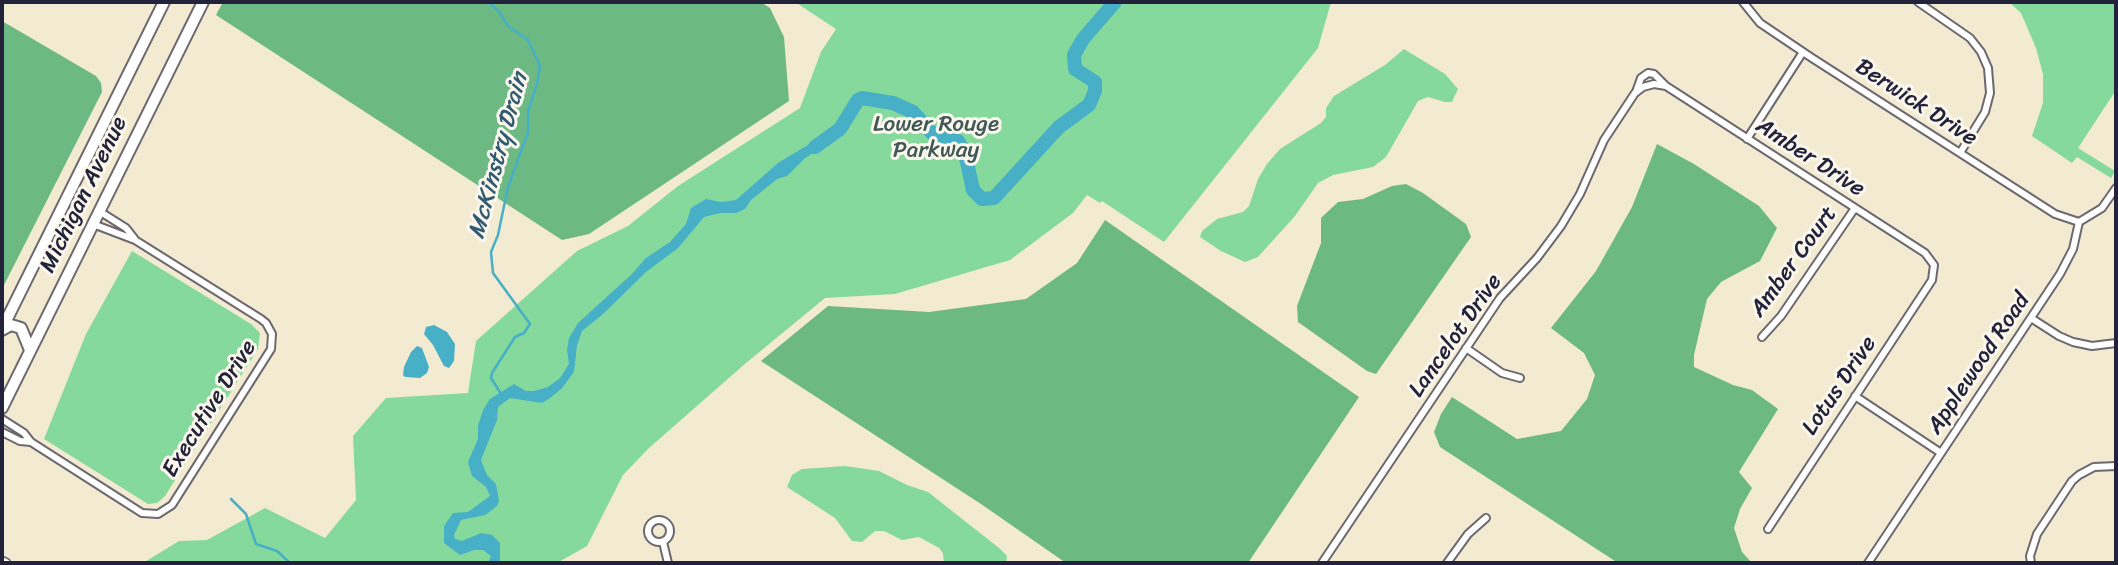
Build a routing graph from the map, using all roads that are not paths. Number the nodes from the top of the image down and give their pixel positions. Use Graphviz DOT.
graph roads {
  1 [pos="164,2"];
  2 [pos="203,2"];
  3 [pos="1742,2"];
  4 [pos="1918,2"];
  5 [pos="1803,51"];
  6 [pos="1648,73"];
  7 [pos="1651,84"];
  8 [pos="1666,86"];
  9 [pos="1636,93"];
  10 [pos="1747,139"];
  11 [pos="1960,153"];
  12 [pos="2116,188"];
  13 [pos="1855,208"];
  14 [pos="99,211"];
  15 [pos="2079,222"];
  16 [pos="93,224"];
  17 [pos="135,240"];
  18 [pos="1932,262"];
  19 [pos="2031,317"];
  20 [pos="2,329"];
  21 [pos="1762,337"];
  22 [pos="2116,343"];
  23 [pos="1466,348"];
  24 [pos="30,350"];
  25 [pos="1520,378"];
  26 [pos="1855,396"];
  27 [pos="2,408"];
  28 [pos="2,419"];
  29 [pos="2,432"];
  30 [pos="31,442"];
  31 [pos="1941,453"];
  32 [pos="2116,466"];
  33 [pos="1486,518"];
  34 [pos="1768,529"];
  35 [pos="663,542"];
  36 [pos="1324,561"];
  37 [pos="668,563"];
  38 [pos="1333,563"];
  39 [pos="1447,563"];
  40 [pos="1868,563"];
  41 [pos="2031,563"];
  1 -- 20 [label="main road, Michigan Avenue"];
  2 -- 14 [label="main road, Michigan Avenue"];
  3 -- 5 [label="street, Berwick Drive"];
  4 -- 11 [label="street"];
  5 -- 10 [label="street"];
  5 -- 11 [label="street, Berwick Drive"];
  6 -- 8 [label="street, Amber Drive"];
  6 -- 9 [label="street, Lancelot Drive"];
  7 -- 8 [label="street, Amber Drive"];
  7 -- 9 [label="street, Lancelot Drive"];
  8 -- 10 [label="street, Amber Drive"];
  9 -- 23 [label="street, Lancelot Drive"];
  10 -- 13 [label="street, Amber Drive"];
  11 -- 15 [label="street, Berwick Drive"];
  12 -- 15 [label="street"];
  13 -- 18 [label="street, Amber Drive"];
  13 -- 21 [label="street, Amber Court"];
  14 -- 16 [label="main road, Michigan Avenue"];
  14 -- 17 [label="street, Executive Drive"];
  15 -- 19 [label="street, Applewood Road"];
  16 -- 17 [label="street, Executive Drive"];
  16 -- 24 [label="main road, Michigan Avenue"];
  17 -- 30 [label="street, Executive Drive"];
  18 -- 26 [label="street, Lotus Drive"];
  19 -- 22 [label="street"];
  19 -- 31 [label="street, Applewood Road"];
  20 -- 24 [label="main road"];
  23 -- 25 [label="street"];
  23 -- 36 [label="street, Lancelot Drive"];
  24 -- 27 [label="main road, Michigan Avenue"];
  26 -- 31 [label="street"];
  26 -- 34 [label="street, Lotus Drive"];
  28 -- 30 [label="street, Executive Drive"];
  29 -- 30 [label="street, Executive Drive"];
  31 -- 40 [label="street, Applewood Road"];
  32 -- 41 [label="street"];
  33 -- 39 [label="street"];
  35 -- 37 [label="street"];
  36 -- 38 [label="street"];
}
